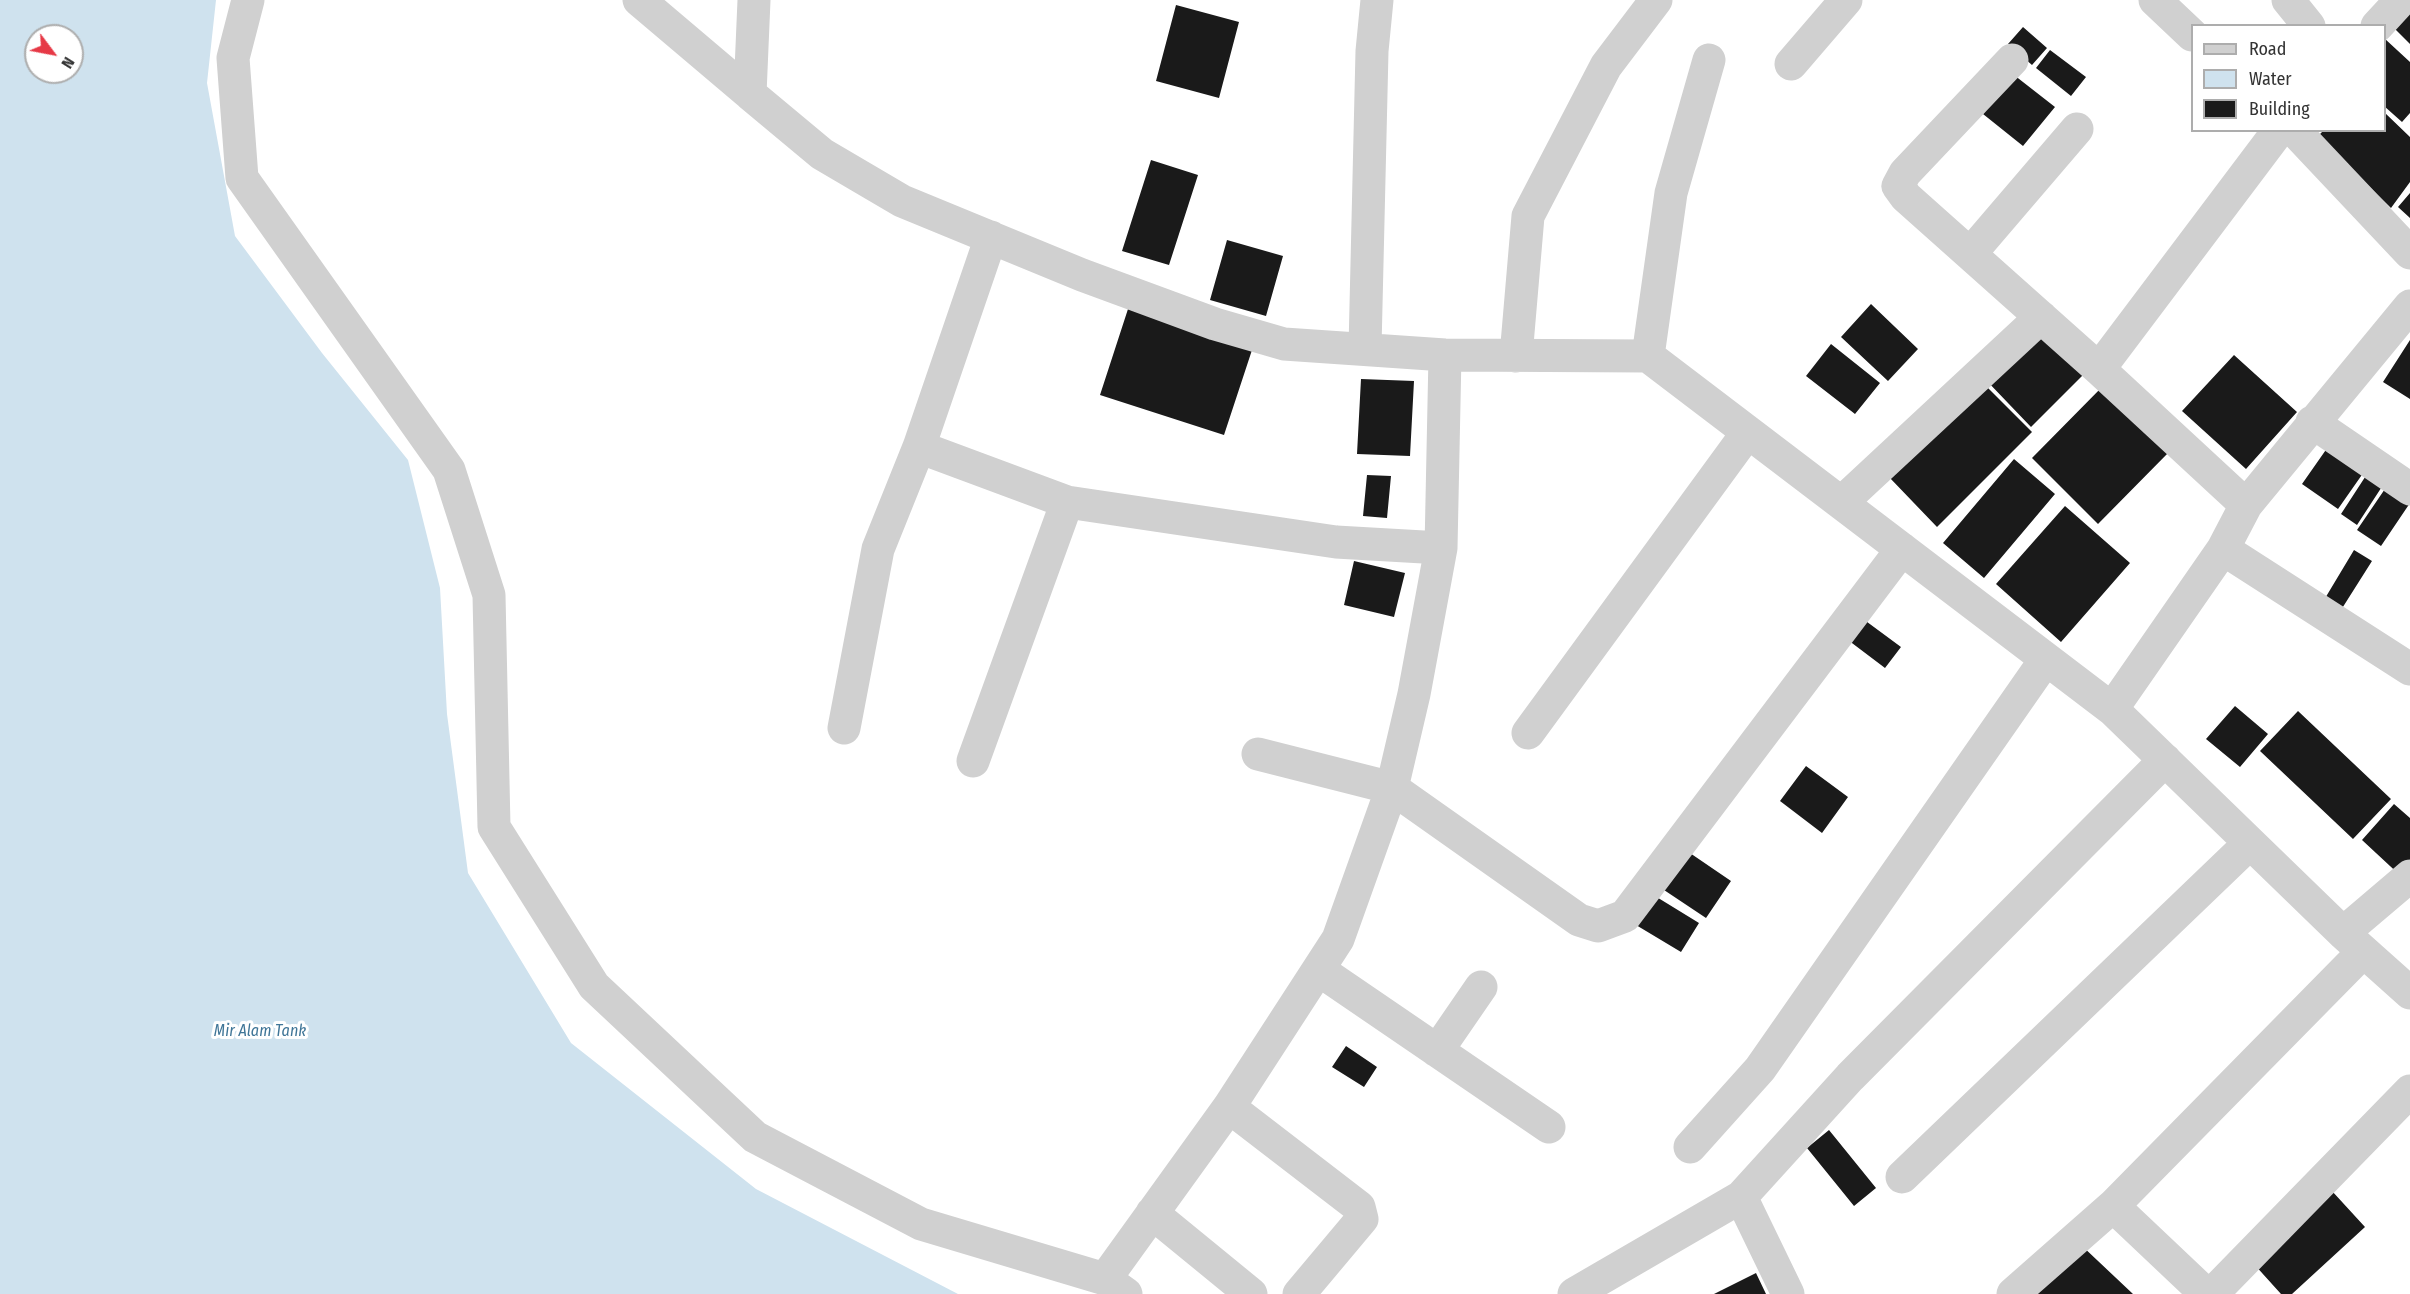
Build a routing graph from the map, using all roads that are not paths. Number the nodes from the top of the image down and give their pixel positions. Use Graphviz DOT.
graph roads {
  1 [pos="248,0"];
  2 [pos="639,0"];
  3 [pos="754,0"];
  4 [pos="1377,0"];
  5 [pos="1656,0"];
  6 [pos="1846,0"];
  7 [pos="2155,0"];
  8 [pos="2288,0"];
  9 [pos="2401,0"];
  10 [pos="2307,24"];
  11 [pos="2379,24"];
  12 [pos="2191,33"];
  13 [pos="1709,60"];
  14 [pos="2012,60"];
  15 [pos="1791,64"];
  16 [pos="750,94"];
  17 [pos="2077,129"];
  18 [pos="2277,132"];
  19 [pos="2296,132"];
  20 [pos="991,237"];
  21 [pos="2410,253"];
  22 [pos="1970,254"];
  23 [pos="2410,306"];
  24 [pos="2041,317"];
  25 [pos="1365,348"];
  26 [pos="1445,355"];
  27 [pos="1516,356"];
  28 [pos="1648,356"];
  29 [pos="2099,369"];
  30 [pos="2312,423"];
  31 [pos="1748,432"];
  32 [pos="919,447"];
  33 [pos="2410,489"];
  34 [pos="1068,502"];
  35 [pos="1841,503"];
  36 [pos="2246,505"];
  37 [pos="1441,548"];
  38 [pos="1902,549"];
  39 [pos="2223,549"];
  40 [pos="2046,658"];
  41 [pos="2410,669"];
  42 [pos="2112,709"];
  43 [pos="844,728"];
  44 [pos="1528,732"];
  45 [pos="1258,754"];
  46 [pos="2165,760"];
  47 [pos="973,761"];
  48 [pos="1392,788"];
  49 [pos="2250,843"];
  50 [pos="2410,876"];
  51 [pos="2353,942"];
  52 [pos="1319,970"];
  53 [pos="1481,987"];
  54 [pos="2410,993"];
  55 [pos="1437,1051"];
  56 [pos="2410,1091"];
  57 [pos="1229,1107"];
  58 [pos="1549,1127"];
  59 [pos="1690,1147"];
  60 [pos="1902,1177"];
  61 [pos="1741,1197"];
  62 [pos="2113,1206"];
  63 [pos="1152,1214"];
  64 [pos="1116,1287"];
  65 [pos="1251,1294"];
  66 [pos="1299,1294"];
  67 [pos="1574,1294"];
  68 [pos="1788,1294"];
  69 [pos="2013,1294"];
  70 [pos="2206,1294"];
  71 [pos="2212,1294"];
  1 -- 64 [label="street"];
  2 -- 16 [label="street"];
  3 -- 16 [label="street"];
  4 -- 25 [label="street"];
  5 -- 27 [label="street"];
  6 -- 15 [label="street"];
  7 -- 12 [label="street"];
  8 -- 10 [label="street"];
  9 -- 11 [label="street"];
  13 -- 28 [label="street"];
  14 -- 22 [label="street"];
  16 -- 20 [label="street"];
  17 -- 22 [label="street"];
  18 -- 29 [label="street"];
  19 -- 21 [label="street"];
  20 -- 25 [label="street"];
  20 -- 32 [label="street"];
  22 -- 24 [label="street"];
  23 -- 30 [label="street"];
  24 -- 29 [label="street"];
  24 -- 35 [label="street"];
  25 -- 26 [label="street"];
  26 -- 27 [label="street"];
  26 -- 37 [label="street"];
  27 -- 28 [label="street"];
  28 -- 31 [label="street"];
  29 -- 36 [label="street"];
  30 -- 33 [label="street"];
  30 -- 36 [label="street"];
  31 -- 35 [label="street"];
  31 -- 44 [label="street"];
  32 -- 34 [label="street"];
  32 -- 43 [label="street"];
  34 -- 37 [label="street"];
  34 -- 47 [label="street"];
  35 -- 38 [label="street"];
  36 -- 39 [label="street"];
  37 -- 48 [label="street"];
  38 -- 40 [label="street"];
  38 -- 48 [label="street"];
  39 -- 41 [label="street"];
  39 -- 42 [label="street"];
  40 -- 42 [label="street"];
  40 -- 59 [label="street"];
  42 -- 46 [label="street"];
  45 -- 48 [label="street"];
  46 -- 49 [label="street"];
  46 -- 61 [label="street"];
  48 -- 52 [label="street"];
  49 -- 51 [label="street"];
  49 -- 60 [label="street"];
  50 -- 51 [label="street"];
  51 -- 54 [label="street"];
  51 -- 62 [label="street"];
  52 -- 55 [label="street"];
  52 -- 57 [label="street"];
  53 -- 55 [label="street"];
  55 -- 58 [label="street"];
  56 -- 71 [label="street"];
  57 -- 63 [label="street"];
  57 -- 66 [label="street"];
  61 -- 67 [label="street"];
  61 -- 68 [label="street"];
  62 -- 69 [label="street"];
  62 -- 70 [label="street"];
  63 -- 64 [label="street"];
  63 -- 65 [label="street"];
}
